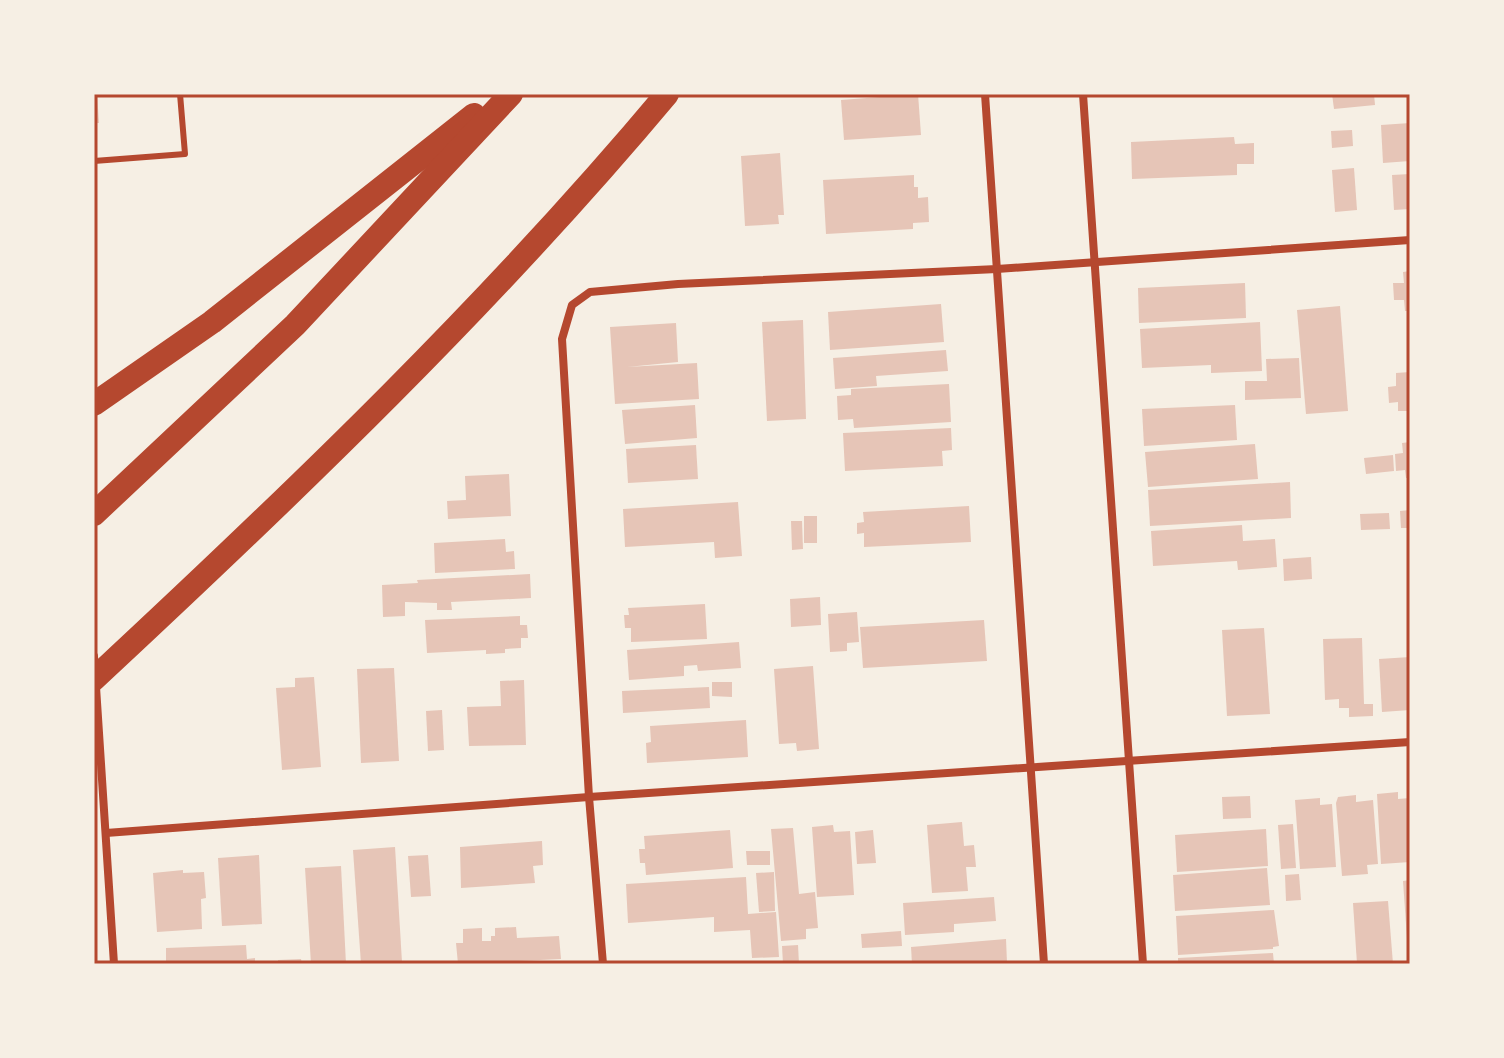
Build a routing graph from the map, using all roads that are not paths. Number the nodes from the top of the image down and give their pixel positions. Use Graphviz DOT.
graph roads {
  1 [pos="180,94"];
  2 [pos="501,94"];
  3 [pos="511,94"];
  4 [pos="667,94"];
  5 [pos="985,94"];
  6 [pos="1083,94"];
  7 [pos="94,161"];
  8 [pos="1410,240"];
  9 [pos="1094,263"];
  10 [pos="997,269"];
  11 [pos="94,404"];
  12 [pos="94,514"];
  13 [pos="184,595"];
  14 [pos="94,656"];
  15 [pos="94,679"];
  16 [pos="94,701"];
  17 [pos="1410,742"];
  18 [pos="1129,762"];
  19 [pos="1031,769"];
  20 [pos="589,797"];
  21 [pos="106,833"];
  22 [pos="114,964"];
  23 [pos="603,964"];
  24 [pos="1044,964"];
  25 [pos="1143,964"];
  1 -- 7 [label="lane"];
  2 -- 11 [label="highway"];
  3 -- 12 [label="highway"];
  4 -- 13 [label="highway"];
  5 -- 10 [label="street"];
  6 -- 9 [label="street"];
  8 -- 9 [label="street"];
  9 -- 10 [label="street"];
  9 -- 18 [label="street"];
  10 -- 19 [label="street"];
  10 -- 20 [label="street"];
  13 -- 15 [label="highway"];
  13 -- 16 [label="highway"];
  14 -- 21 [label="street"];
  17 -- 18 [label="street"];
  18 -- 19 [label="street"];
  18 -- 25 [label="street"];
  19 -- 20 [label="street"];
  19 -- 24 [label="street"];
  20 -- 21 [label="street"];
  20 -- 23 [label="street"];
  21 -- 22 [label="street"];
}
